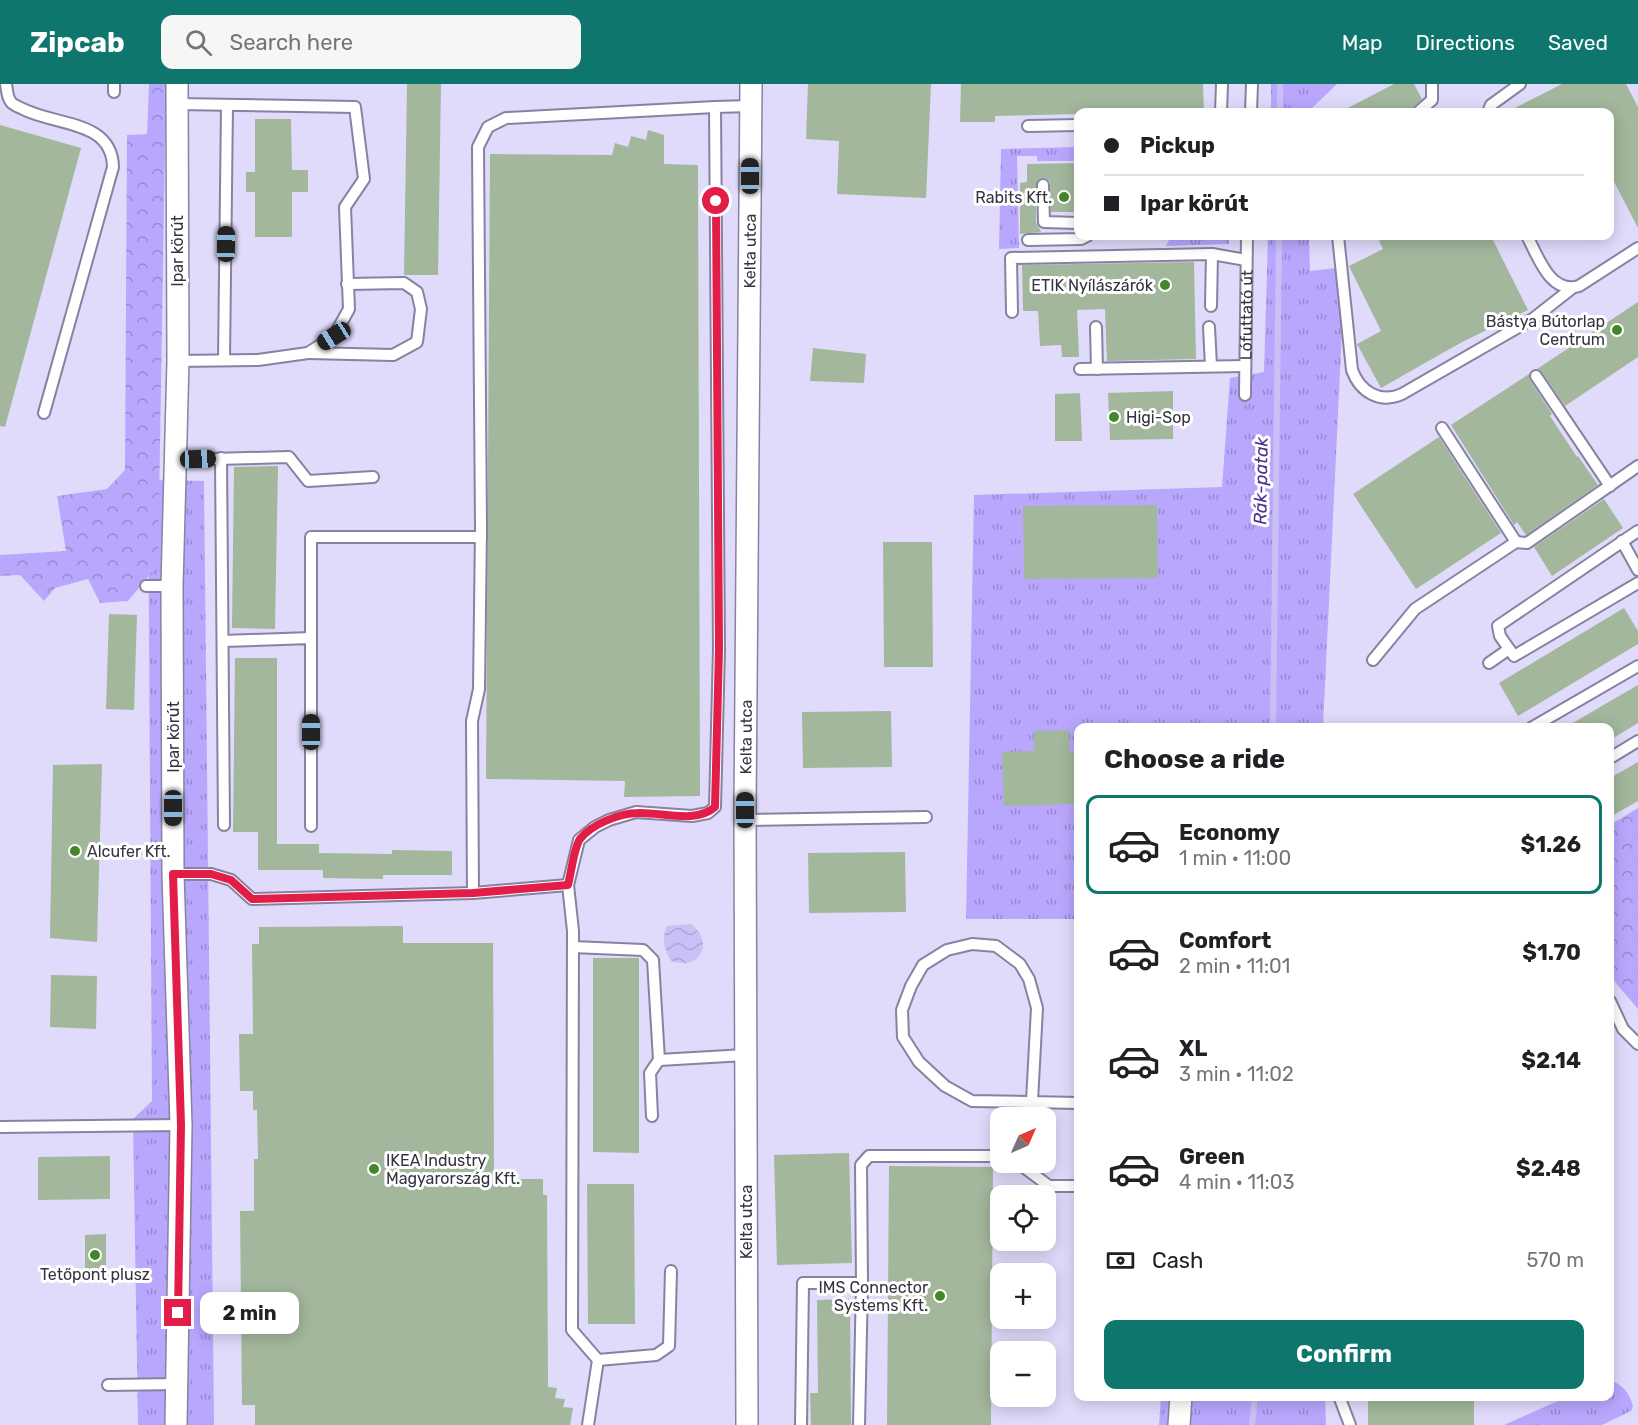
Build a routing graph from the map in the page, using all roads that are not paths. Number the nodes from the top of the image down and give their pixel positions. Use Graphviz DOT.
graph roads {
  1 [pos="6,84"];
  2 [pos="751,84"];
  3 [pos="1222,84"];
  4 [pos="1252,84"];
  5 [pos="1432,84"];
  6 [pos="1520,84"];
  7 [pos="177,94"];
  8 [pos="227,105"];
  9 [pos="751,106"];
  10 [pos="715,107"];
  11 [pos="1221,108"];
  12 [pos="1251,108"];
  13 [pos="1423,108"];
  14 [pos="1490,108"];
  15 [pos="1074,125"];
  16 [pos="1028,126"];
  17 [pos="1043,185"];
  18 [pos="1074,223"];
  19 [pos="1074,239"];
  20 [pos="1028,240"];
  21 [pos="1247,240"];
  22 [pos="1338,240"];
  23 [pos="1529,240"];
  24 [pos="1638,248"];
  25 [pos="1212,254"];
  26 [pos="1246,260"];
  27 [pos="348,284"];
  28 [pos="1571,289"];
  29 [pos="1211,306"];
  30 [pos="1012,312"];
  31 [pos="1096,327"];
  32 [pos="1209,327"];
  33 [pos="308,353"];
  34 [pos="224,360"];
  35 [pos="178,361"];
  36 [pos="1211,366"];
  37 [pos="1245,366"];
  38 [pos="1080,369"];
  39 [pos="1097,369"];
  40 [pos="1536,376"];
  41 [pos="1245,395"];
  42 [pos="44,413"];
  43 [pos="1442,428"];
  44 [pos="221,458"];
  45 [pos="176,460"];
  46 [pos="1638,466"];
  47 [pos="373,477"];
  48 [pos="1610,486"];
  49 [pos="1638,531"];
  50 [pos="481,537"];
  51 [pos="1622,541"];
  52 [pos="1516,542"];
  53 [pos="1638,570"];
  54 [pos="146,586"];
  55 [pos="172,586"];
  56 [pos="1636,588"];
  57 [pos="311,638"];
  58 [pos="223,641"];
  59 [pos="1509,649"];
  60 [pos="1373,660"];
  61 [pos="1489,663"];
  62 [pos="1638,666"];
  63 [pos="1540,723"];
  64 [pos="1638,741"];
  65 [pos="1614,756"];
  66 [pos="926,817"];
  67 [pos="745,820"];
  68 [pos="224,825"];
  69 [pos="311,826"];
  70 [pos="173,874"];
  71 [pos="568,885"];
  72 [pos="473,893"];
  73 [pos="573,946"];
  74 [pos="1614,1010"];
  75 [pos="1638,1044"];
  76 [pos="745,1056"];
  77 [pos="658,1060"];
  78 [pos="1032,1101"];
  79 [pos="1074,1102"];
  80 [pos="652,1116"];
  81 [pos="181,1125"];
  82 [pos="0,1127"];
  83 [pos="990,1156"];
  84 [pos="1032,1173"];
  85 [pos="1074,1186"];
  86 [pos="671,1271"];
  87 [pos="862,1283"];
  88 [pos="598,1360"];
  89 [pos="177,1384"];
  90 [pos="108,1385"];
  91 [pos="1181,1401"];
  92 [pos="1342,1401"];
  93 [pos="176,1425"];
  94 [pos="588,1425"];
  95 [pos="747,1425"];
  96 [pos="801,1425"];
  97 [pos="859,1425"];
  98 [pos="1179,1425"];
  99 [pos="1350,1425"];
  1 -- 42 [label="lane"];
  2 -- 9 [label="street, Kelta utca"];
  3 -- 11 [label="lane"];
  4 -- 12 [label="lane"];
  5 -- 13 [label="lane"];
  6 -- 14 [label="lane"];
  7 -- 8 [label="lane"];
  7 -- 35 [label="street, Ipar körút"];
  8 -- 27 [label="lane"];
  8 -- 34 [label="lane"];
  9 -- 10 [label="lane"];
  9 -- 67 [label="street, Kelta utca"];
  10 -- 50 [label="lane"];
  10 -- 71 [label="lane"];
  15 -- 16 [label="lane"];
  17 -- 18 [label="lane"];
  19 -- 20 [label="lane"];
  21 -- 26 [label="lane, Lófuttató út"];
  22 -- 28 [label="lane"];
  23 -- 28 [label="lane"];
  24 -- 28 [label="lane"];
  25 -- 26 [label="lane"];
  25 -- 29 [label="lane"];
  25 -- 30 [label="lane"];
  26 -- 37 [label="lane, Lófuttató út"];
  27 -- 33 [label="lane"];
  27 -- 33 [label="lane"];
  31 -- 39 [label="lane"];
  32 -- 36 [label="lane"];
  33 -- 34 [label="lane"];
  34 -- 35 [label="lane"];
  35 -- 45 [label="street, Ipar körút"];
  36 -- 37 [label="lane"];
  36 -- 39 [label="lane"];
  37 -- 41 [label="lane, Lófuttató út"];
  38 -- 39 [label="lane"];
  40 -- 48 [label="lane"];
  43 -- 52 [label="lane"];
  44 -- 45 [label="lane"];
  44 -- 47 [label="lane"];
  44 -- 58 [label="lane"];
  45 -- 55 [label="street, Ipar körút"];
  46 -- 48 [label="lane"];
  48 -- 52 [label="lane"];
  49 -- 51 [label="lane"];
  50 -- 57 [label="lane"];
  50 -- 72 [label="lane"];
  51 -- 53 [label="lane"];
  51 -- 59 [label="lane"];
  52 -- 60 [label="lane"];
  54 -- 55 [label="lane"];
  55 -- 70 [label="street, Ipar körút"];
  56 -- 59 [label="lane"];
  57 -- 58 [label="lane"];
  57 -- 69 [label="lane"];
  58 -- 68 [label="lane"];
  59 -- 61 [label="lane"];
  62 -- 63 [label="lane"];
  64 -- 65 [label="lane"];
  66 -- 67 [label="lane"];
  67 -- 76 [label="street, Kelta utca"];
  70 -- 72 [label="lane"];
  70 -- 81 [label="street, Ipar körút"];
  71 -- 72 [label="lane"];
  71 -- 73 [label="lane"];
  73 -- 77 [label="lane"];
  73 -- 88 [label="lane"];
  74 -- 75 [label="lane"];
  76 -- 77 [label="lane"];
  76 -- 95 [label="street, Kelta utca"];
  77 -- 80 [label="lane"];
  78 -- 78 [label="lane"];
  78 -- 79 [label="lane"];
  81 -- 82 [label="lane"];
  81 -- 89 [label="street, Ipar körút"];
  83 -- 87 [label="lane"];
  84 -- 85 [label="lane"];
  86 -- 88 [label="lane"];
  87 -- 96 [label="lane"];
  87 -- 97 [label="lane"];
  88 -- 94 [label="lane"];
  89 -- 90 [label="lane"];
  89 -- 93 [label="street, Ipar körút"];
  91 -- 98 [label="street"];
  92 -- 99 [label="lane"];
}
